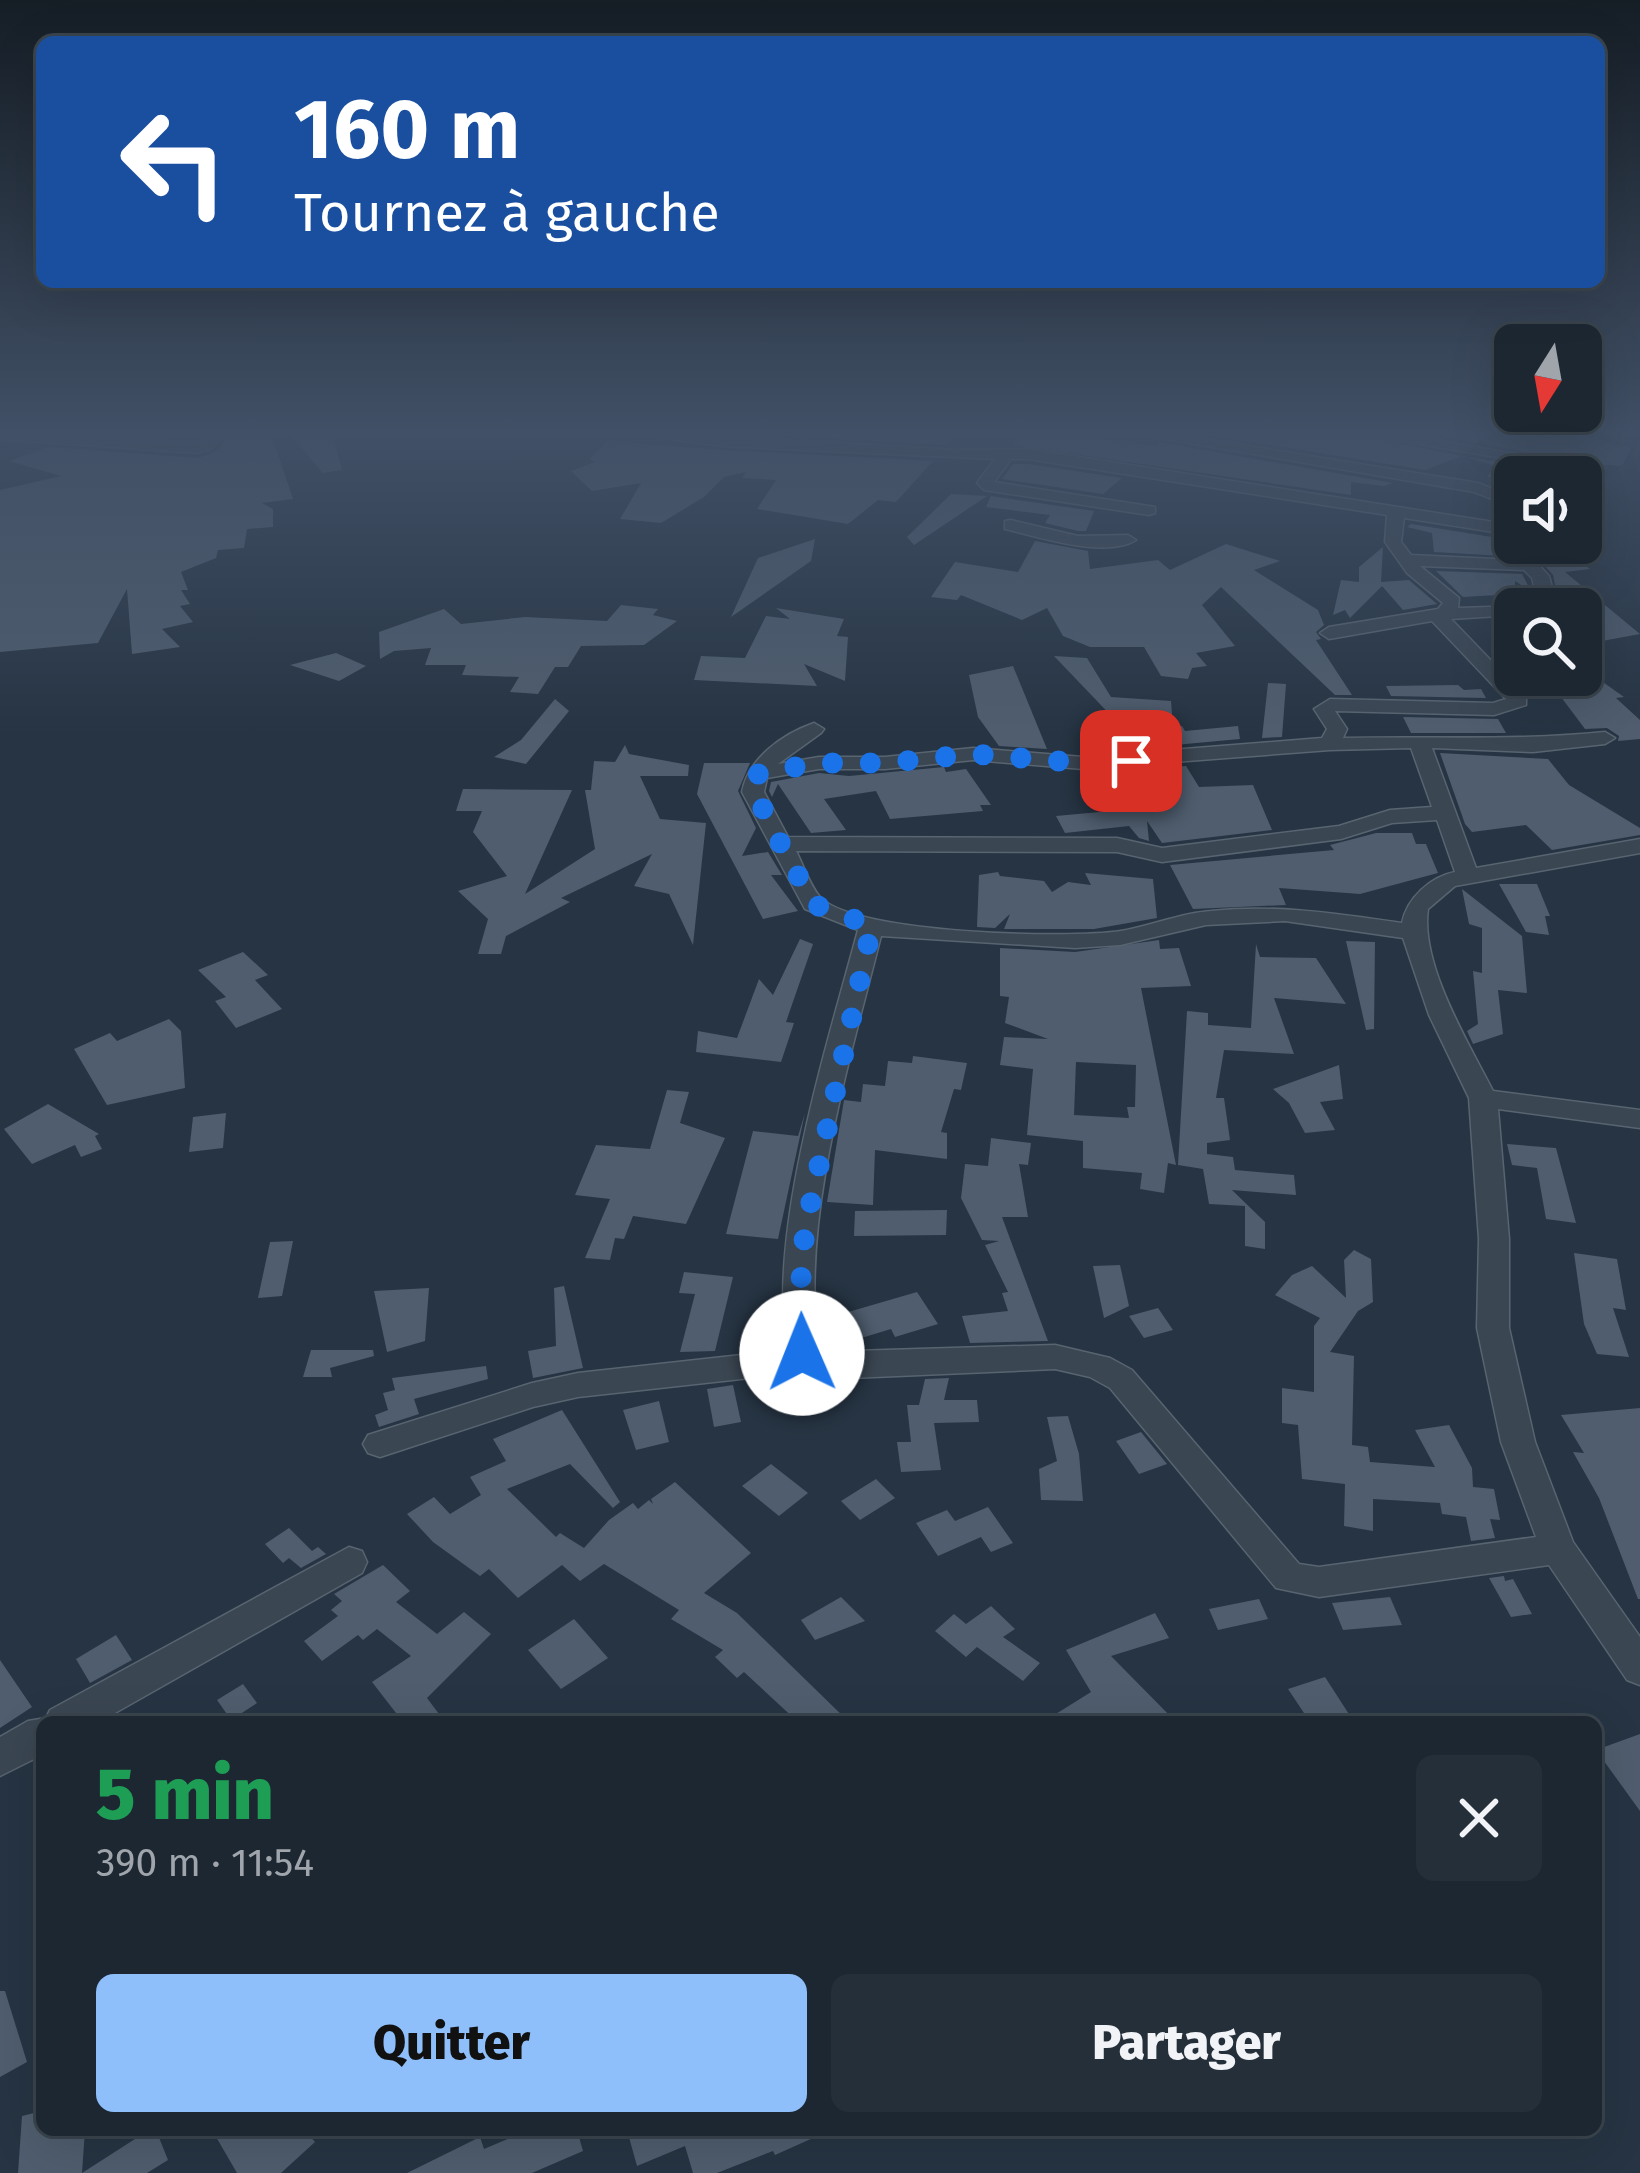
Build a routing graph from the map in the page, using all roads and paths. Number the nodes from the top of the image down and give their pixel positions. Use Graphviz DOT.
graph roads {
  1 [pos="1008,531"];
  2 [pos="1035,531"];
  3 [pos="1395,531"];
  4 [pos="1127,540"];
  5 [pos="998,547"];
  6 [pos="1405,560"];
  7 [pos="1543,588"];
  8 [pos="1494,611"];
  9 [pos="1444,614"];
  10 [pos="1329,633"];
  11 [pos="814,729"];
  12 [pos="1604,738"];
  13 [pos="1330,744"];
  14 [pos="1420,744"];
  15 [pos="759,773"];
  16 [pos="1446,813"];
  17 [pos="785,844"];
  18 [pos="1640,846"];
  19 [pos="1467,874"];
  20 [pos="872,926"];
  21 [pos="1413,932"];
  22 [pos="1483,1098"];
  23 [pos="1640,1119"];
  24 [pos="805,1360"];
  25 [pos="380,1444"];
  26 [pos="1558,1549"];
  27 [pos="349,1562"];
  28 [pos="1640,1668"];
  29 [pos="75,1716"];
  30 [pos="36,1737"];
  31 [pos="0,1758"];
  1 -- 5 [label="street"];
  2 -- 4 [label="street"];
  3 -- 6 [label="street"];
  6 -- 7 [label="street"];
  6 -- 9 [label="street"];
  8 -- 9 [label="street"];
  9 -- 10 [label="street"];
  9 -- 13 [label="street"];
  11 -- 15 [label="street"];
  12 -- 14 [label="street"];
  13 -- 14 [label="street"];
  13 -- 15 [label="street"];
  14 -- 16 [label="street"];
  15 -- 17 [label="street"];
  16 -- 17 [label="street"];
  16 -- 19 [label="street"];
  17 -- 20 [label="street"];
  18 -- 19 [label="street"];
  19 -- 21 [label="street"];
  20 -- 21 [label="street"];
  20 -- 24 [label="street"];
  21 -- 22 [label="street"];
  22 -- 23 [label="street"];
  22 -- 26 [label="street"];
  24 -- 25 [label="street"];
  24 -- 26 [label="street"];
  26 -- 28 [label="street"];
  27 -- 29 [label="street"];
  30 -- 31 [label="street"];
}
